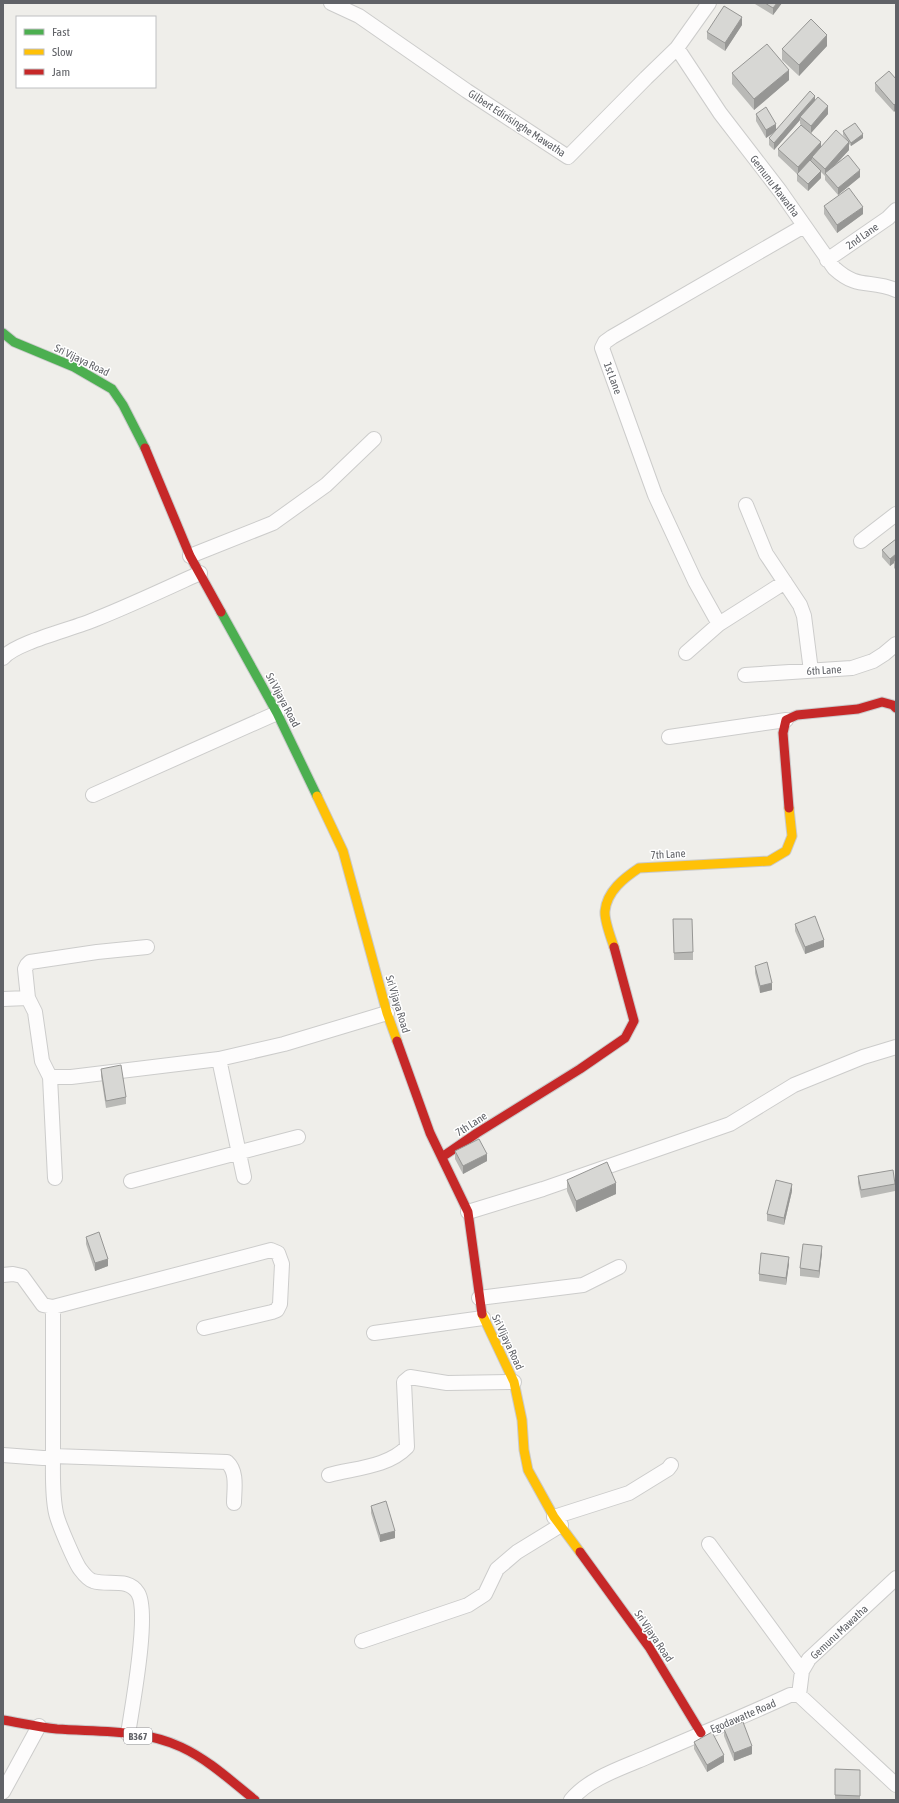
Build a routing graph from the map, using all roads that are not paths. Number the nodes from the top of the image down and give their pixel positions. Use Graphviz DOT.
graph roads {
  1 [pos="331,3"];
  2 [pos="709,3"];
  3 [pos="678,48"];
  4 [pos="896,210"];
  5 [pos="804,226"];
  6 [pos="828,260"];
  7 [pos="896,290"];
  8 [pos="3,334"];
  9 [pos="374,440"];
  10 [pos="746,505"];
  11 [pos="896,514"];
  12 [pos="860,541"];
  13 [pos="190,556"];
  14 [pos="200,573"];
  15 [pos="786,582"];
  16 [pos="719,624"];
  17 [pos="896,644"];
  18 [pos="686,653"];
  19 [pos="3,658"];
  20 [pos="811,671"];
  21 [pos="745,675"];
  22 [pos="896,708"];
  23 [pos="277,713"];
  24 [pos="786,720"];
  25 [pos="668,737"];
  26 [pos="93,795"];
  27 [pos="148,947"];
  28 [pos="28,998"];
  29 [pos="3,999"];
  30 [pos="387,1013"];
  31 [pos="896,1047"];
  32 [pos="219,1059"];
  33 [pos="50,1077"];
  34 [pos="298,1137"];
  35 [pos="239,1153"];
  36 [pos="442,1158"];
  37 [pos="244,1177"];
  38 [pos="55,1178"];
  39 [pos="132,1181"];
  40 [pos="468,1212"];
  41 [pos="619,1267"];
  42 [pos="3,1275"];
  43 [pos="479,1298"];
  44 [pos="53,1307"];
  45 [pos="483,1318"];
  46 [pos="204,1328"];
  47 [pos="374,1333"];
  48 [pos="514,1382"];
  49 [pos="3,1455"];
  50 [pos="53,1456"];
  51 [pos="671,1465"];
  52 [pos="329,1475"];
  53 [pos="234,1503"];
  54 [pos="557,1521"];
  55 [pos="709,1544"];
  56 [pos="896,1578"];
  57 [pos="362,1641"];
  58 [pos="802,1671"];
  59 [pos="799,1695"];
  60 [pos="3,1720"];
  61 [pos="39,1726"];
  62 [pos="701,1733"];
  63 [pos="128,1734"];
  64 [pos="896,1785"];
  65 [pos="3,1792"];
  66 [pos="255,1800"];
  67 [pos="571,1800"];
  1 -- 3 [label="street, Gilbert Edirisinghe Mawatha"];
  2 -- 3 [label="street, Gilbert Edirisinghe Mawatha"];
  3 -- 5 [label="street, Gemunu Mawatha"];
  4 -- 6 [label="street, 2nd Lane"];
  5 -- 6 [label="street, Gemunu Mawatha"];
  5 -- 16 [label="street, 1st Lane"];
  6 -- 7 [label="street, Gemunu Mawatha"];
  8 -- 13 [label="street, Sri Vijaya Road"];
  9 -- 13 [label="street"];
  10 -- 15 [label="street"];
  11 -- 12 [label="street"];
  13 -- 14 [label="street, Sri Vijaya Road"];
  14 -- 19 [label="street"];
  14 -- 23 [label="street, Sri Vijaya Road"];
  15 -- 16 [label="street"];
  15 -- 20 [label="street"];
  16 -- 18 [label="street"];
  17 -- 20 [label="street, 6th Lane"];
  20 -- 21 [label="street, 6th Lane"];
  22 -- 24 [label="street"];
  23 -- 26 [label="street"];
  23 -- 30 [label="street, Sri Vijaya Road"];
  24 -- 25 [label="street"];
  24 -- 36 [label="street, 7th Lane"];
  27 -- 28 [label="street"];
  28 -- 29 [label="street"];
  28 -- 33 [label="street"];
  30 -- 32 [label="street"];
  30 -- 36 [label="street, Sri Vijaya Road"];
  31 -- 40 [label="street"];
  32 -- 33 [label="street"];
  32 -- 35 [label="street"];
  33 -- 38 [label="street"];
  34 -- 35 [label="street"];
  35 -- 37 [label="street"];
  35 -- 39 [label="street"];
  36 -- 40 [label="street, Sri Vijaya Road"];
  40 -- 43 [label="street, Sri Vijaya Road"];
  41 -- 43 [label="street"];
  42 -- 44 [label="street"];
  43 -- 45 [label="street, Sri Vijaya Road"];
  44 -- 46 [label="street"];
  44 -- 50 [label="street"];
  45 -- 47 [label="street"];
  45 -- 48 [label="street, Sri Vijaya Road"];
  48 -- 52 [label="street"];
  48 -- 54 [label="street, Sri Vijaya Road"];
  49 -- 50 [label="street"];
  50 -- 53 [label="street"];
  50 -- 63 [label="street"];
  51 -- 54 [label="street"];
  54 -- 57 [label="street"];
  54 -- 62 [label="street, Sri Vijaya Road"];
  55 -- 58 [label="street"];
  56 -- 58 [label="street, Gemunu Mawatha"];
  58 -- 59 [label="street, Gemunu Mawatha"];
  59 -- 62 [label="street, Egodawatte Road"];
  59 -- 64 [label="street"];
  60 -- 61 [label="street, B367"];
  61 -- 63 [label="street, B367"];
  61 -- 65 [label="street"];
  62 -- 67 [label="street, Egodawatte Road"];
  63 -- 66 [label="street, B367"];
}
